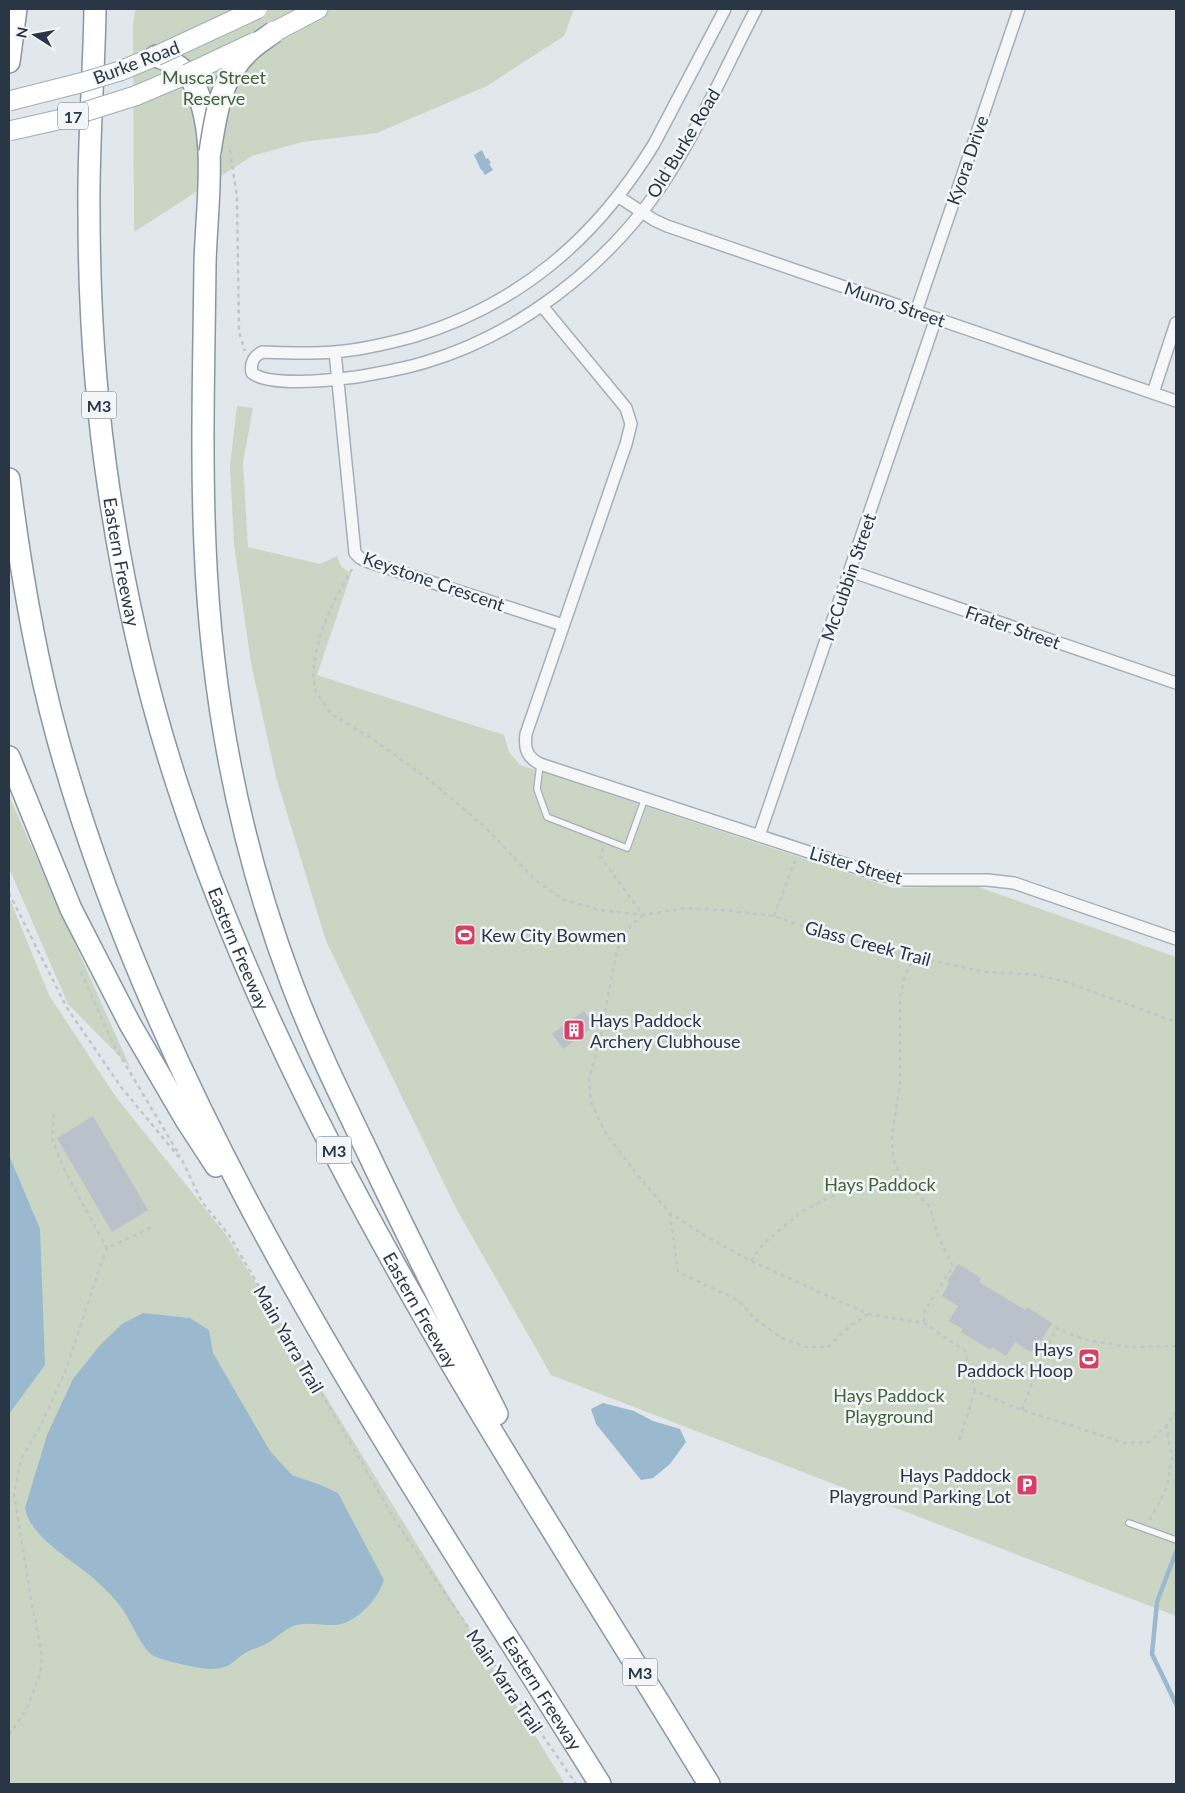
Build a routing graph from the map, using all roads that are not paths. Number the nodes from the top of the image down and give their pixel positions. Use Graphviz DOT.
graph roads {
  1 [pos="16,9"];
  2 [pos="95,9"];
  3 [pos="257,9"];
  4 [pos="318,9"];
  5 [pos="725,9"];
  6 [pos="756,9"];
  7 [pos="1019,9"];
  8 [pos="274,32"];
  9 [pos="156,56"];
  10 [pos="9,62"];
  11 [pos="187,74"];
  12 [pos="9,101"];
  13 [pos="9,131"];
  14 [pos="220,151"];
  15 [pos="618,197"];
  16 [pos="641,212"];
  17 [pos="542,306"];
  18 [pos="916,312"];
  19 [pos="936,318"];
  20 [pos="1176,323"];
  21 [pos="335,352"];
  22 [pos="339,379"];
  23 [pos="1153,393"];
  24 [pos="1176,401"];
  25 [pos="9,479"];
  26 [pos="850,571"];
  27 [pos="564,625"];
  28 [pos="1176,683"];
  29 [pos="9,758"];
  30 [pos="540,764"];
  31 [pos="644,798"];
  32 [pos="759,836"];
  33 [pos="1176,939"];
  34 [pos="279,1260"];
  35 [pos="1129,1523"];
  36 [pos="1176,1540"];
  37 [pos="570,1560"];
  38 [pos="600,1784"];
  39 [pos="709,1784"];
  1 -- 10 [label="highway"];
  2 -- 37 [label="highway, Eastern Freeway / M3"];
  3 -- 9 [label="main road, Burke Road / 17, bridge"];
  4 -- 8 [label="main road, Burke Road / 17"];
  5 -- 15 [label="street, Old Burke Road"];
  6 -- 16 [label="street, Old Burke Road"];
  7 -- 18 [label="street, Kyora Drive"];
  8 -- 11 [label="main road, Burke Road / 17, bridge"];
  8 -- 14 [label="highway, bridge"];
  9 -- 11 [label="highway"];
  9 -- 12 [label="main road, Burke Road / 17, bridge"];
  11 -- 13 [label="main road, Burke Road / 17, bridge"];
  11 -- 14 [label="highway, bridge"];
  14 -- 37 [label="highway"];
  15 -- 16 [label="street, Munro Street"];
  15 -- 21 [label="street, Old Burke Road"];
  16 -- 17 [label="street, Old Burke Road"];
  16 -- 18 [label="street, Munro Street"];
  17 -- 22 [label="street, Old Burke Road"];
  17 -- 27 [label="street"];
  18 -- 19 [label="street, Munro Street"];
  19 -- 23 [label="street, Munro Street"];
  19 -- 26 [label="street, McCubbin Street"];
  20 -- 23 [label="street"];
  21 -- 22 [label="street, Keystone Crescent"];
  21 -- 22 [label="street, Old Burke Road"];
  22 -- 27 [label="street, Keystone Crescent"];
  23 -- 24 [label="street, Munro Street"];
  25 -- 34 [label="highway, Eastern Freeway"];
  26 -- 28 [label="street, Frater Street"];
  26 -- 32 [label="street, McCubbin Street"];
  27 -- 30 [label="street"];
  29 -- 34 [label="highway"];
  30 -- 31 [label="street, Lister Street"];
  30 -- 31 [label="lane"];
  31 -- 32 [label="street, Lister Street"];
  32 -- 33 [label="street, Lister Street"];
  34 -- 38 [label="highway, Eastern Freeway"];
  35 -- 36 [label="lane"];
  37 -- 39 [label="highway, Eastern Freeway / M3"];
}
